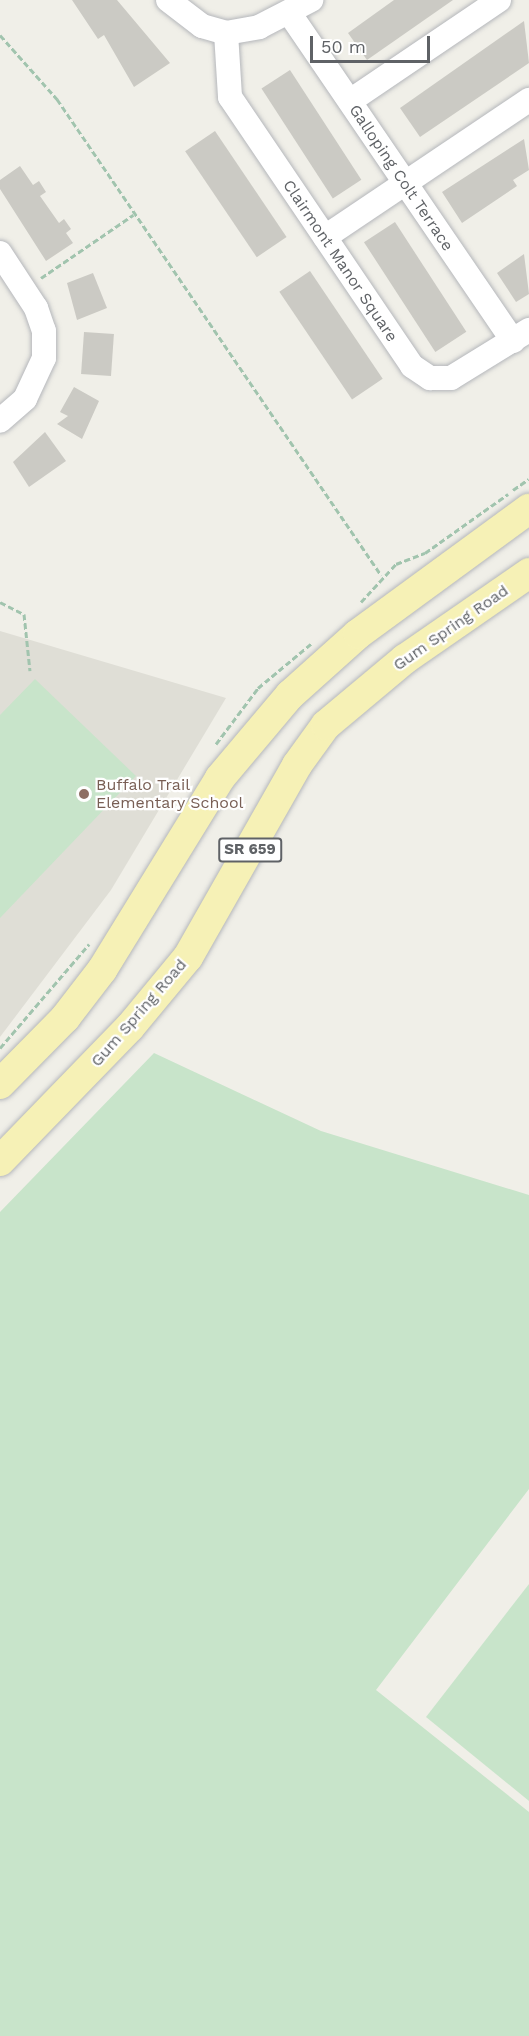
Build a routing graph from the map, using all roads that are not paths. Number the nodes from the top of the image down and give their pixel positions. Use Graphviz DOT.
graph roads {
  1 [pos="168,0"];
  2 [pos="310,0"];
  3 [pos="499,0"];
  4 [pos="290,14"];
  5 [pos="226,33"];
  6 [pos="529,100"];
  7 [pos="350,101"];
  8 [pos="405,184"];
  9 [pos="325,237"];
  10 [pos="0,253"];
  11 [pos="521,335"];
  12 [pos="0,421"];
  13 [pos="529,509"];
  14 [pos="529,573"];
  15 [pos="0,1084"];
  16 [pos="0,1161"];
  1 -- 5 [label="street"];
  2 -- 4 [label="street"];
  3 -- 7 [label="street"];
  4 -- 5 [label="street"];
  4 -- 7 [label="street, Galloping Colt Terrace"];
  5 -- 9 [label="street, Clairmont Manor Square"];
  6 -- 8 [label="street"];
  7 -- 8 [label="street, Galloping Colt Terrace"];
  8 -- 9 [label="street"];
  8 -- 11 [label="street, Galloping Colt Terrace"];
  9 -- 11 [label="street, Clairmont Manor Square"];
  10 -- 12 [label="street"];
  13 -- 15 [label="main road"];
  14 -- 16 [label="main road, Gum Spring Road / SR 659"];
}
